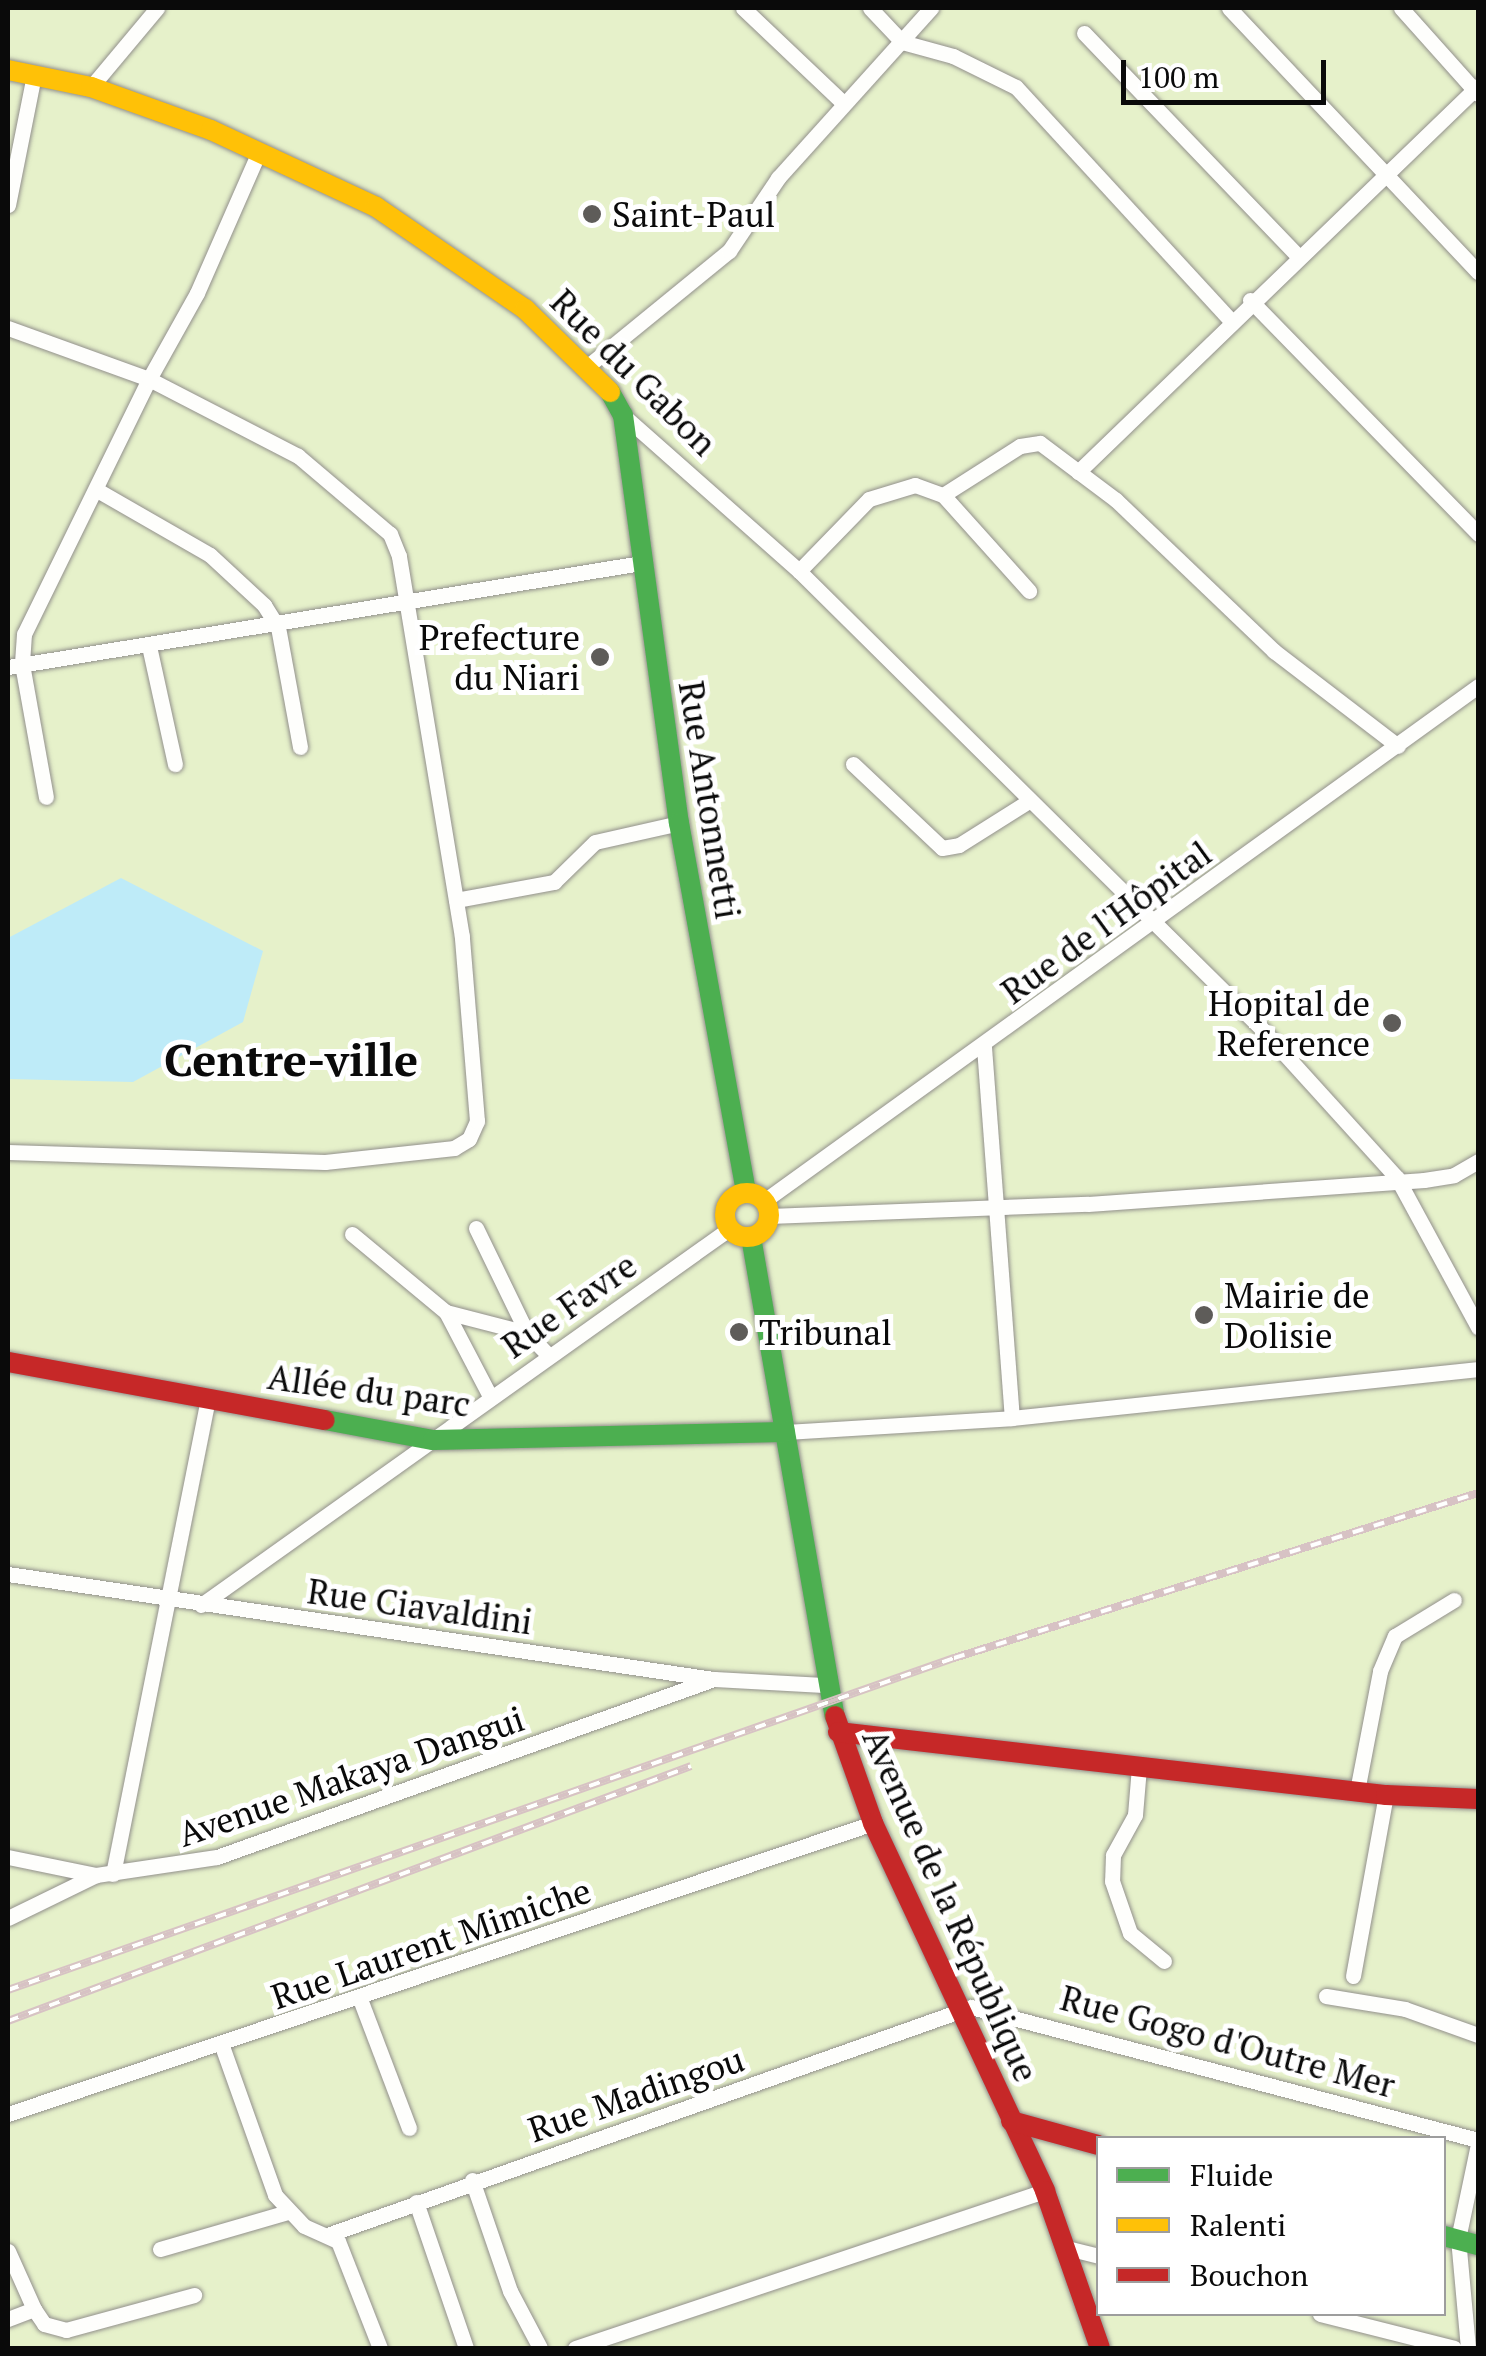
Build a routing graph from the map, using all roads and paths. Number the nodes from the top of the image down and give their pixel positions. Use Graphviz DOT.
graph roads {
  1 [pos="157,8"];
  2 [pos="743,8"];
  3 [pos="870,8"];
  4 [pos="931,8"];
  5 [pos="1229,8"];
  6 [pos="1401,8"];
  7 [pos="1084,33"];
  8 [pos="902,42"];
  9 [pos="8,70"];
  10 [pos="34,76"];
  11 [pos="91,87"];
  12 [pos="1477,90"];
  13 [pos="842,102"];
  14 [pos="259,152"];
  15 [pos="1382,174"];
  16 [pos="8,205"];
  17 [pos="1297,255"];
  18 [pos="1478,272"];
  19 [pos="1250,300"];
  20 [pos="1230,320"];
  21 [pos="8,328"];
  22 [pos="589,365"];
  23 [pos="149,379"];
  24 [pos="622,415"];
  25 [pos="1078,472"];
  26 [pos="97,490"];
  27 [pos="943,495"];
  28 [pos="1478,534"];
  29 [pos="641,564"];
  30 [pos="799,570"];
  31 [pos="1029,590"];
  32 [pos="404,604"];
  33 [pos="278,627"];
  34 [pos="149,646"];
  35 [pos="14,666"];
  36 [pos="1478,686"];
  37 [pos="1398,746"];
  38 [pos="300,747"];
  39 [pos="175,764"];
  40 [pos="853,764"];
  41 [pos="46,797"];
  42 [pos="1029,801"];
  43 [pos="679,823"];
  44 [pos="456,900"];
  45 [pos="1152,924"];
  46 [pos="984,1047"];
  47 [pos="8,1152"];
  48 [pos="1478,1161"];
  49 [pos="1397,1178"];
  50 [pos="760,1203"];
  51 [pos="995,1208"];
  52 [pos="476,1228"];
  53 [pos="729,1229"];
  54 [pos="352,1234"];
  55 [pos="751,1236"];
  56 [pos="446,1312"];
  57 [pos="1478,1326"];
  58 [pos="527,1332"];
  59 [pos="548,1354"];
  60 [pos="8,1362"];
  61 [pos="1478,1369"];
  62 [pos="208,1398"];
  63 [pos="491,1398"];
  64 [pos="1012,1418"];
  65 [pos="786,1432"];
  66 [pos="433,1440"];
  67 [pos="8,1574"];
  68 [pos="1454,1600"];
  69 [pos="168,1601"];
  70 [pos="201,1605"];
  71 [pos="713,1679"];
  72 [pos="825,1685"];
  73 [pos="838,1732"];
  74 [pos="1139,1767"];
  75 [pos="1357,1790"];
  76 [pos="1386,1795"];
  77 [pos="1478,1799"];
  78 [pos="873,1822"];
  79 [pos="8,1858"];
  80 [pos="96,1874"];
  81 [pos="113,1874"];
  82 [pos="8,1918"];
  83 [pos="1164,1961"];
  84 [pos="1354,1976"];
  85 [pos="1326,1996"];
  86 [pos="360,1999"];
  87 [pos="961,2009"];
  88 [pos="1478,2035"];
  89 [pos="222,2046"];
  90 [pos="8,2114"];
  91 [pos="1012,2121"];
  92 [pos="409,2128"];
  93 [pos="1478,2142"];
  94 [pos="1096,2143"];
  95 [pos="472,2180"];
  96 [pos="1044,2191"];
  97 [pos="416,2202"];
  98 [pos="287,2212"];
  99 [pos="330,2234"];
  100 [pos="1460,2240"];
  101 [pos="160,2248"];
  102 [pos="1067,2248"];
  103 [pos="8,2251"];
  104 [pos="1096,2255"];
  105 [pos="194,2295"];
  106 [pos="34,2309"];
  107 [pos="1328,2316"];
  108 [pos="8,2319"];
  109 [pos="380,2348"];
  110 [pos="466,2348"];
  111 [pos="540,2348"];
  112 [pos="575,2348"];
  113 [pos="1100,2348"];
  114 [pos="1454,2348"];
  115 [pos="1468,2348"];
  1 -- 11 [label="street"];
  2 -- 13 [label="street"];
  3 -- 8 [label="street"];
  4 -- 8 [label="street"];
  5 -- 15 [label="street"];
  6 -- 12 [label="street"];
  7 -- 17 [label="street"];
  8 -- 13 [label="street"];
  8 -- 20 [label="street"];
  9 -- 10 [label="main road, Rue du Gabon"];
  10 -- 11 [label="main road, Rue du Gabon"];
  10 -- 16 [label="street"];
  11 -- 14 [label="main road, Rue du Gabon"];
  12 -- 15 [label="street"];
  13 -- 22 [label="street"];
  14 -- 22 [label="main road, Rue du Gabon"];
  14 -- 23 [label="street"];
  15 -- 17 [label="street"];
  15 -- 18 [label="street"];
  17 -- 19 [label="street"];
  19 -- 20 [label="street"];
  19 -- 28 [label="street"];
  20 -- 25 [label="street"];
  21 -- 23 [label="street"];
  22 -- 24 [label="main road, Rue du Gabon"];
  23 -- 26 [label="street"];
  23 -- 32 [label="street"];
  24 -- 29 [label="main road, Rue Antonnetti"];
  24 -- 30 [label="street, Rue du Gabon"];
  25 -- 27 [label="street"];
  25 -- 37 [label="street"];
  26 -- 33 [label="street"];
  26 -- 35 [label="street"];
  27 -- 30 [label="street"];
  27 -- 31 [label="street"];
  29 -- 32 [label="street"];
  29 -- 43 [label="main road, Rue Antonnetti"];
  30 -- 42 [label="street, Rue du Gabon"];
  32 -- 33 [label="street"];
  32 -- 44 [label="street"];
  33 -- 34 [label="street"];
  33 -- 38 [label="street"];
  34 -- 35 [label="street"];
  34 -- 39 [label="street"];
  35 -- 41 [label="street"];
  36 -- 37 [label="street, Rue de l'Hôpital"];
  37 -- 45 [label="street, Rue de l'Hôpital"];
  40 -- 42 [label="street"];
  42 -- 45 [label="street, Rue du Gabon"];
  43 -- 44 [label="street"];
  43 -- 50 [label="main road, Rue Antonnetti"];
  44 -- 47 [label="street"];
  45 -- 46 [label="street, Rue de l'Hôpital"];
  45 -- 49 [label="street, Rue du Gabon"];
  46 -- 50 [label="street, Rue de l'Hôpital"];
  46 -- 51 [label="street"];
  48 -- 49 [label="street"];
  49 -- 51 [label="street"];
  49 -- 57 [label="street, Rue du Gabon"];
  50 -- 51 [label="street"];
  50 -- 53 [label="main road"];
  50 -- 55 [label="main road"];
  51 -- 64 [label="street"];
  52 -- 58 [label="street"];
  53 -- 55 [label="main road"];
  53 -- 59 [label="street, Rue Favre"];
  54 -- 56 [label="street"];
  55 -- 65 [label="main road, Avenue de la République"];
  56 -- 58 [label="street"];
  56 -- 63 [label="street"];
  58 -- 59 [label="street"];
  59 -- 63 [label="street, Rue Favre"];
  60 -- 62 [label="main road, Allée du parc"];
  61 -- 64 [label="street"];
  62 -- 66 [label="main road, Allée du parc"];
  62 -- 69 [label="street"];
  63 -- 66 [label="street, Rue Favre"];
  64 -- 65 [label="street"];
  65 -- 66 [label="main road, Allée du parc"];
  65 -- 72 [label="main road, Avenue de la République"];
  66 -- 70 [label="street, Rue Favre"];
  67 -- 69 [label="street, Rue Ciavaldini"];
  68 -- 75 [label="street"];
  69 -- 70 [label="street, Rue Ciavaldini"];
  69 -- 81 [label="street"];
  70 -- 71 [label="street, Rue Ciavaldini"];
  71 -- 72 [label="street, Rue Ciavaldini"];
  71 -- 81 [label="street, Avenue Makaya Dangui"];
  72 -- 73 [label="main road, Avenue de la République"];
  73 -- 74 [label="main road"];
  73 -- 78 [label="main road, Avenue de la République"];
  74 -- 75 [label="main road"];
  74 -- 83 [label="street"];
  75 -- 76 [label="main road"];
  76 -- 77 [label="main road"];
  76 -- 84 [label="street"];
  78 -- 86 [label="street, Rue Laurent Mimiche"];
  78 -- 87 [label="main road, Avenue de la République"];
  79 -- 80 [label="street"];
  80 -- 81 [label="street, Avenue Makaya Dangui"];
  80 -- 82 [label="street, Avenue Makaya Dangui"];
  85 -- 88 [label="street"];
  86 -- 89 [label="street, Rue Laurent Mimiche"];
  86 -- 92 [label="street"];
  87 -- 91 [label="main road, Avenue de la République"];
  87 -- 93 [label="street, Rue Gogo d'Outre Mer"];
  87 -- 95 [label="street, Rue Madingou"];
  89 -- 90 [label="street, Rue Laurent Mimiche"];
  89 -- 98 [label="street"];
  91 -- 94 [label="main road"];
  91 -- 96 [label="main road, Avenue de la République"];
  93 -- 100 [label="street"];
  95 -- 97 [label="street, Rue Madingou"];
  95 -- 111 [label="street"];
  96 -- 102 [label="main road, Avenue de la République"];
  96 -- 112 [label="street"];
  97 -- 99 [label="street, Rue Madingou"];
  97 -- 110 [label="street"];
  98 -- 99 [label="street"];
  98 -- 101 [label="street"];
  99 -- 109 [label="street"];
  100 -- 115 [label="street"];
  102 -- 104 [label="street"];
  102 -- 113 [label="main road, Avenue de la République"];
  103 -- 106 [label="street"];
  105 -- 106 [label="street"];
  106 -- 108 [label="street"];
  107 -- 114 [label="street"];
}
